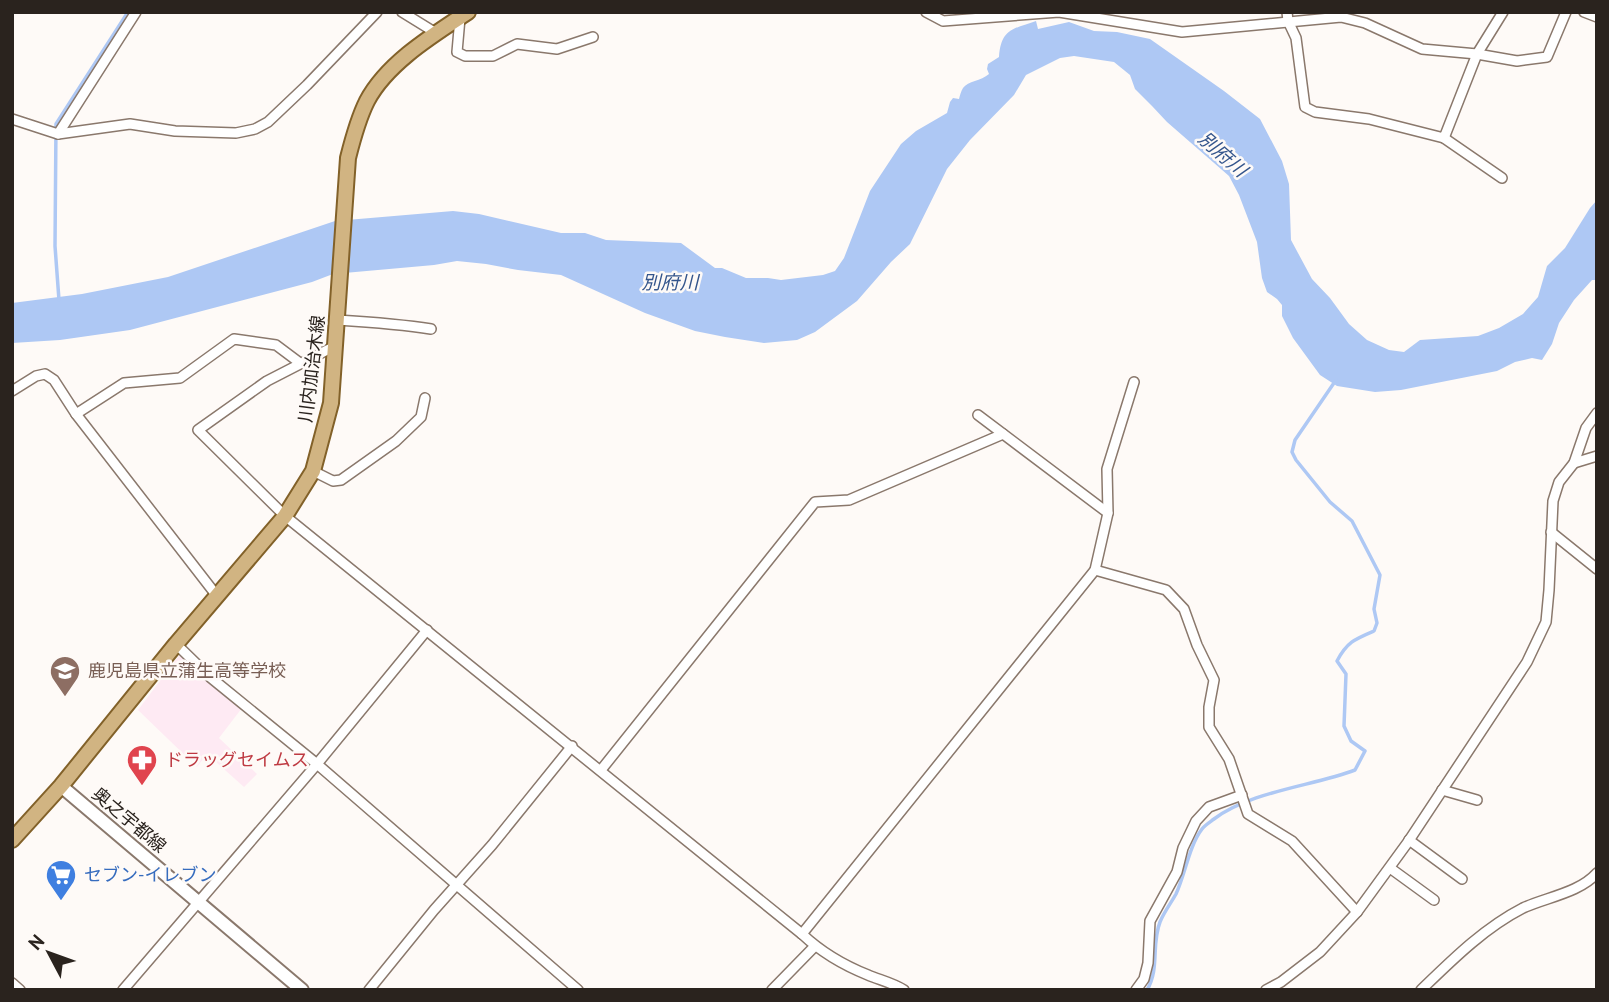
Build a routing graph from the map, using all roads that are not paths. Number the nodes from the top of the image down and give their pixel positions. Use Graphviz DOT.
graph roads {
  1 [pos="136,12"];
  2 [pos="377,12"];
  3 [pos="401,12"];
  4 [pos="926,12"];
  5 [pos="1503,12"];
  6 [pos="1566,12"];
  7 [pos="1584,12"];
  8 [pos="464,15"];
  9 [pos="1287,17"];
  10 [pos="1597,18"];
  11 [pos="436,33"];
  12 [pos="593,37"];
  13 [pos="1478,54"];
  14 [pos="12,119"];
  15 [pos="58,134"];
  16 [pos="1444,138"];
  17 [pos="1502,178"];
  18 [pos="337,320"];
  19 [pos="431,329"];
  20 [pos="335,346"];
  21 [pos="300,363"];
  22 [pos="1133,382"];
  23 [pos="12,391"];
  24 [pos="425,398"];
  25 [pos="76,414"];
  26 [pos="1597,414"];
  27 [pos="978,415"];
  28 [pos="1003,433"];
  29 [pos="1597,456"];
  30 [pos="1574,463"];
  31 [pos="313,471"];
  32 [pos="1108,513"];
  33 [pos="285,516"];
  34 [pos="1552,532"];
  35 [pos="1597,569"];
  36 [pos="1095,570"];
  37 [pos="217,596"];
  38 [pos="428,630"];
  39 [pos="176,644"];
  40 [pos="572,746"];
  41 [pos="317,764"];
  42 [pos="601,770"];
  43 [pos="61,786"];
  44 [pos="1442,790"];
  45 [pos="1243,797"];
  46 [pos="1477,800"];
  47 [pos="12,840"];
  48 [pos="1409,840"];
  49 [pos="1390,868"];
  50 [pos="1597,873"];
  51 [pos="1462,879"];
  52 [pos="456,885"];
  53 [pos="1434,900"];
  54 [pos="199,902"];
  55 [pos="1357,912"];
  56 [pos="802,934"];
  57 [pos="815,946"];
  58 [pos="12,983"];
  59 [pos="20,990"];
  60 [pos="123,990"];
  61 [pos="302,990"];
  62 [pos="369,990"];
  63 [pos="578,990"];
  64 [pos="772,990"];
  65 [pos="904,990"];
  66 [pos="1136,990"];
  67 [pos="1266,990"];
  68 [pos="1420,990"];
  1 -- 15 [label="street"];
  2 -- 15 [label="street"];
  3 -- 11 [label="street"];
  4 -- 9 [label="street"];
  5 -- 13 [label="street"];
  6 -- 13 [label="street"];
  7 -- 10 [label="street"];
  8 -- 11 [label="main road, 川内加治木線"];
  8 -- 12 [label="street"];
  9 -- 13 [label="street"];
  9 -- 16 [label="street"];
  11 -- 18 [label="main road, 川内加治木線"];
  13 -- 16 [label="street"];
  14 -- 15 [label="street"];
  16 -- 17 [label="street"];
  18 -- 19 [label="street"];
  18 -- 20 [label="main road, 川内加治木線"];
  20 -- 21 [label="street"];
  20 -- 31 [label="main road, 川内加治木線"];
  21 -- 25 [label="street"];
  21 -- 33 [label="street"];
  22 -- 32 [label="street"];
  23 -- 25 [label="street"];
  24 -- 31 [label="street"];
  25 -- 37 [label="street"];
  26 -- 30 [label="street"];
  27 -- 28 [label="street"];
  28 -- 32 [label="street"];
  28 -- 42 [label="street"];
  29 -- 30 [label="street"];
  30 -- 34 [label="street"];
  31 -- 33 [label="main road, 川内加治木線"];
  32 -- 36 [label="street"];
  33 -- 37 [label="main road, 川内加治木線"];
  33 -- 38 [label="street"];
  34 -- 35 [label="street"];
  34 -- 44 [label="street"];
  36 -- 45 [label="street"];
  36 -- 56 [label="street"];
  37 -- 39 [label="main road, 川内加治木線"];
  38 -- 40 [label="street"];
  38 -- 41 [label="street"];
  39 -- 41 [label="street"];
  39 -- 43 [label="main road, 川内加治木線"];
  40 -- 42 [label="street"];
  40 -- 52 [label="street"];
  41 -- 52 [label="street"];
  41 -- 54 [label="street"];
  42 -- 56 [label="street"];
  43 -- 47 [label="main road, 川内加治木線"];
  43 -- 54 [label="street, 奥之宇都線"];
  44 -- 46 [label="street"];
  44 -- 48 [label="street"];
  45 -- 55 [label="street"];
  45 -- 66 [label="street"];
  48 -- 49 [label="street"];
  48 -- 51 [label="street"];
  49 -- 53 [label="street"];
  49 -- 55 [label="street"];
  50 -- 68 [label="street"];
  52 -- 62 [label="street"];
  52 -- 63 [label="street"];
  54 -- 60 [label="street"];
  54 -- 61 [label="street, 奥之宇都線"];
  55 -- 67 [label="street"];
  56 -- 57 [label="street"];
  57 -- 64 [label="street"];
  57 -- 65 [label="street"];
  58 -- 59 [label="street"];
}
